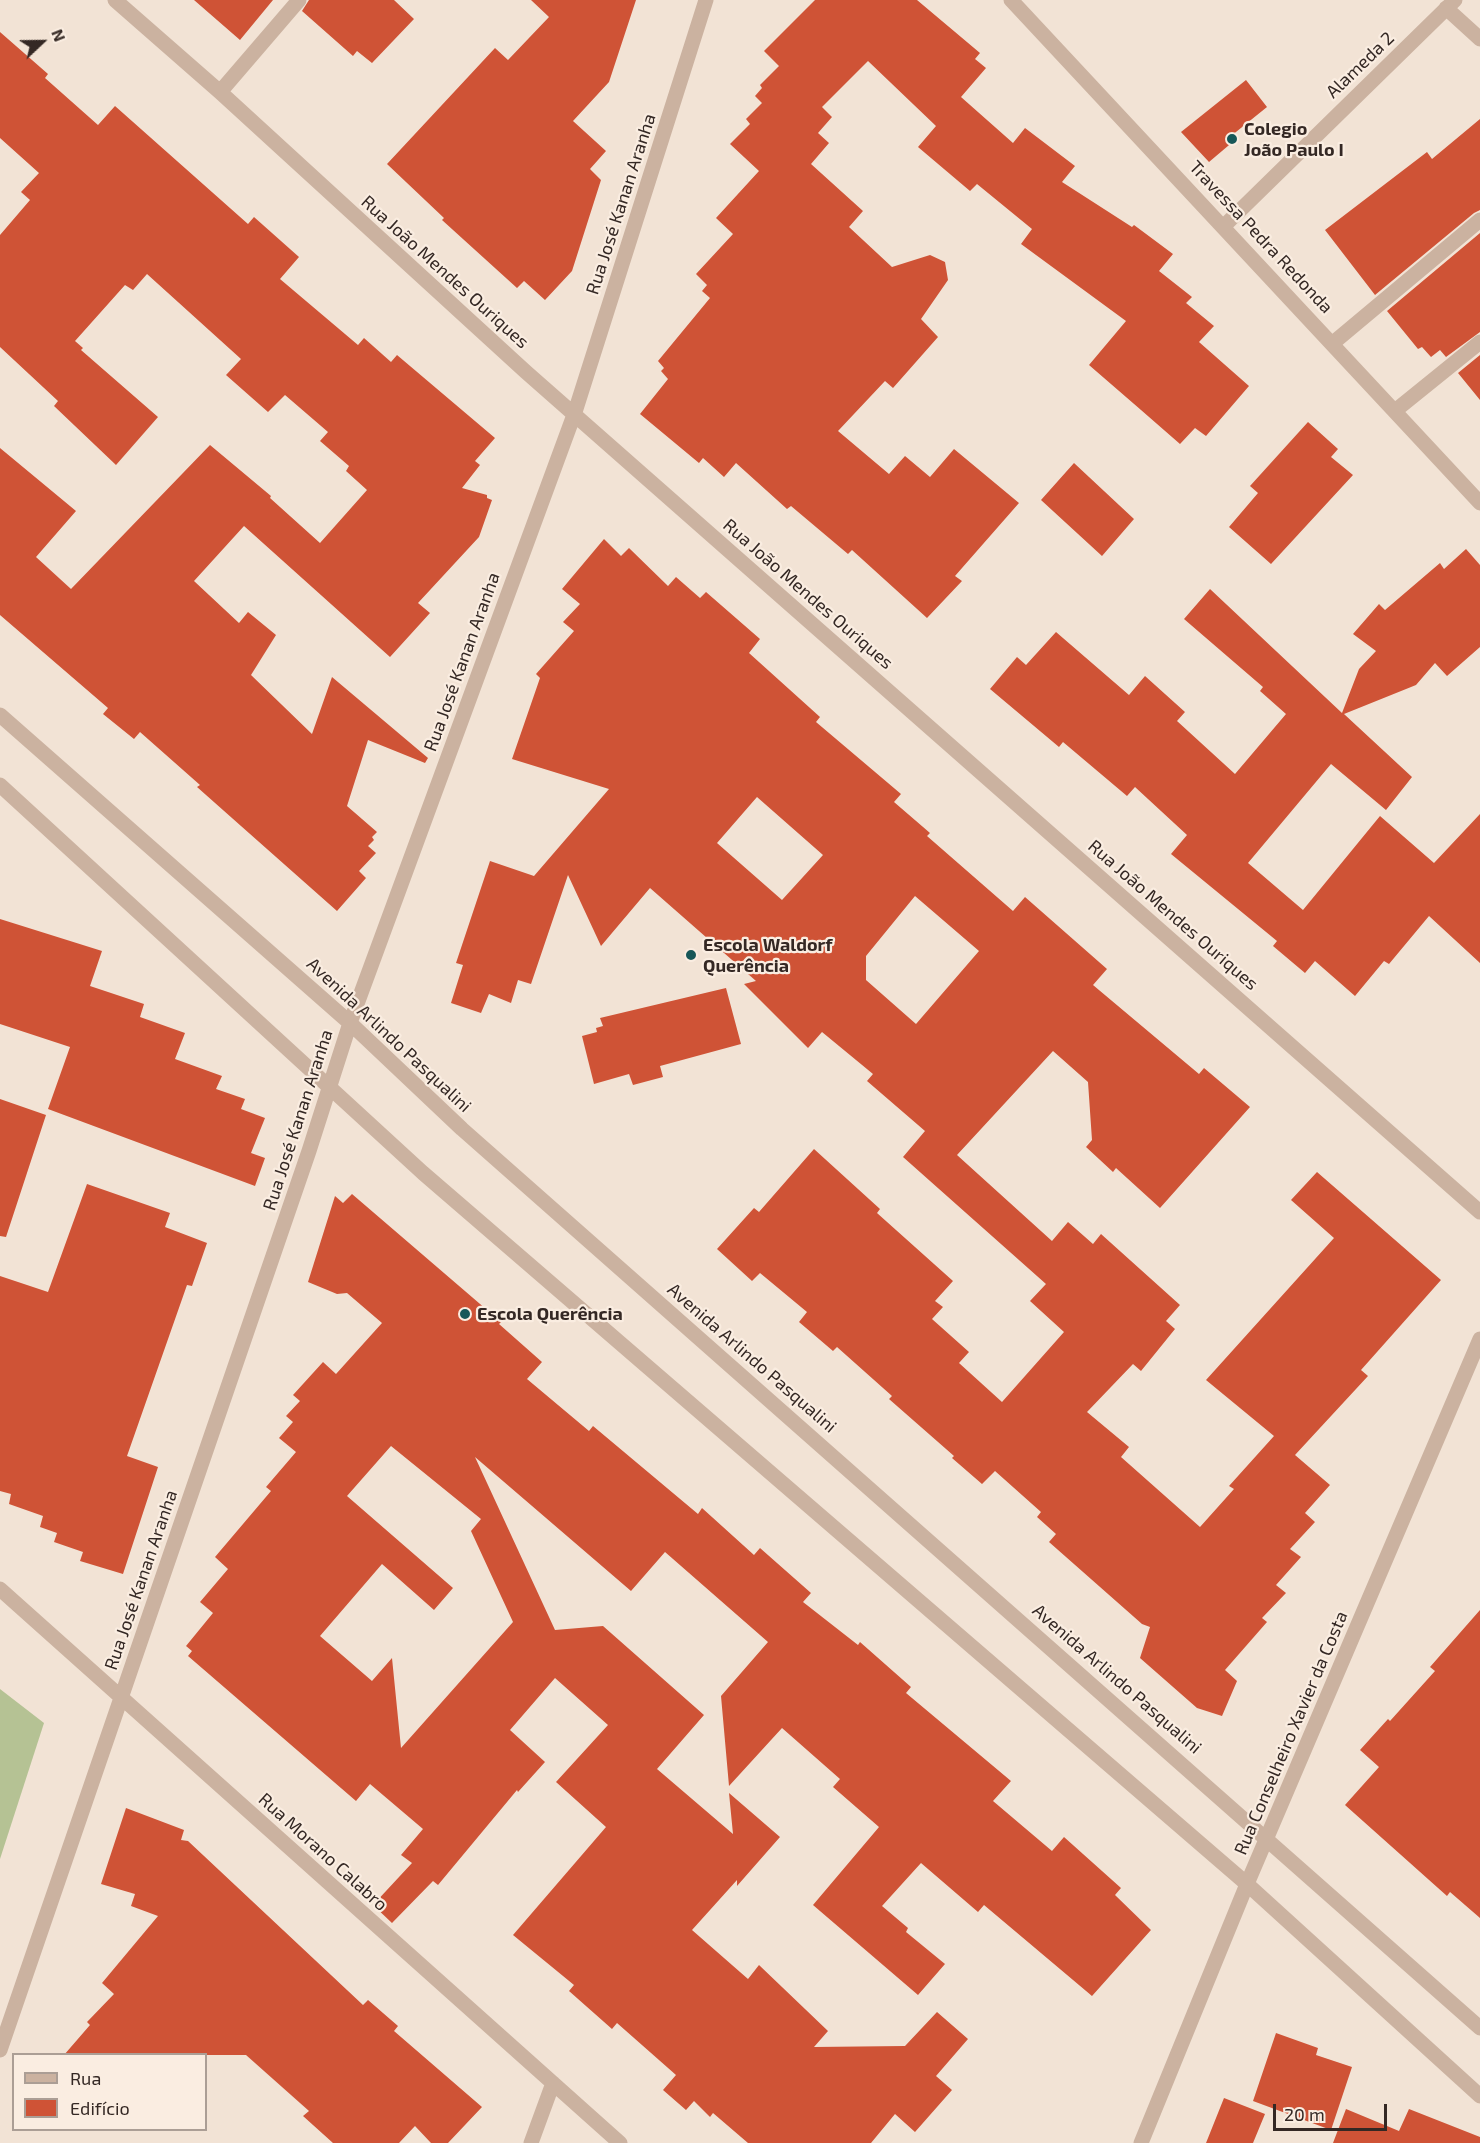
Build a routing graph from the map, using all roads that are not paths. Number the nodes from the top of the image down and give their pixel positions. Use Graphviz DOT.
graph roads {
  1 [pos="115,0"];
  2 [pos="299,0"];
  3 [pos="706,0"];
  4 [pos="1011,0"];
  5 [pos="1451,4"];
  6 [pos="1480,39"];
  7 [pos="220,92"];
  8 [pos="1480,219"];
  9 [pos="1224,226"];
  10 [pos="1480,342"];
  11 [pos="1333,343"];
  12 [pos="1396,410"];
  13 [pos="574,412"];
  14 [pos="1480,503"];
  15 [pos="0,715"];
  16 [pos="0,785"];
  17 [pos="350,1023"];
  18 [pos="328,1088"];
  19 [pos="1480,1212"];
  20 [pos="1480,1339"];
  21 [pos="0,1589"];
  22 [pos="121,1698"];
  23 [pos="1268,1838"];
  24 [pos="1247,1884"];
  25 [pos="1480,2028"];
  26 [pos="0,2050"];
  27 [pos="553,2083"];
  28 [pos="1480,2096"];
  29 [pos="531,2143"];
  30 [pos="620,2143"];
  31 [pos="1141,2143"];
  1 -- 7 [label="street, Rua João Mendes Ouriques"];
  2 -- 7 [label="street"];
  3 -- 13 [label="street, Rua José Kanan Aranha"];
  4 -- 9 [label="street, Travessa Pedra Redonda"];
  5 -- 6 [label="street"];
  5 -- 9 [label="street, Alameda 2"];
  7 -- 13 [label="street, Rua João Mendes Ouriques"];
  8 -- 11 [label="street"];
  9 -- 11 [label="street, Travessa Pedra Redonda"];
  10 -- 12 [label="street"];
  11 -- 12 [label="street, Travessa Pedra Redonda"];
  12 -- 14 [label="street, Travessa Pedra Redonda"];
  13 -- 17 [label="street, Rua José Kanan Aranha"];
  13 -- 19 [label="street, Rua João Mendes Ouriques"];
  15 -- 17 [label="street, Avenida Arlindo Pasqualini"];
  16 -- 18 [label="street"];
  17 -- 18 [label="street, Rua José Kanan Aranha"];
  17 -- 23 [label="street, Avenida Arlindo Pasqualini"];
  18 -- 22 [label="street, Rua José Kanan Aranha"];
  18 -- 24 [label="street"];
  20 -- 23 [label="street, Rua Conselheiro Xavier da Costa"];
  21 -- 22 [label="street, Rua Morano Calabro"];
  22 -- 26 [label="street, Rua José Kanan Aranha"];
  22 -- 27 [label="street, Rua Morano Calabro"];
  23 -- 24 [label="street, Rua Conselheiro Xavier da Costa"];
  23 -- 25 [label="street, Avenida Arlindo Pasqualini"];
  24 -- 28 [label="street"];
  24 -- 31 [label="street, Rua Conselheiro Xavier da Costa"];
  27 -- 29 [label="street"];
  27 -- 30 [label="street, Rua Morano Calabro"];
}
